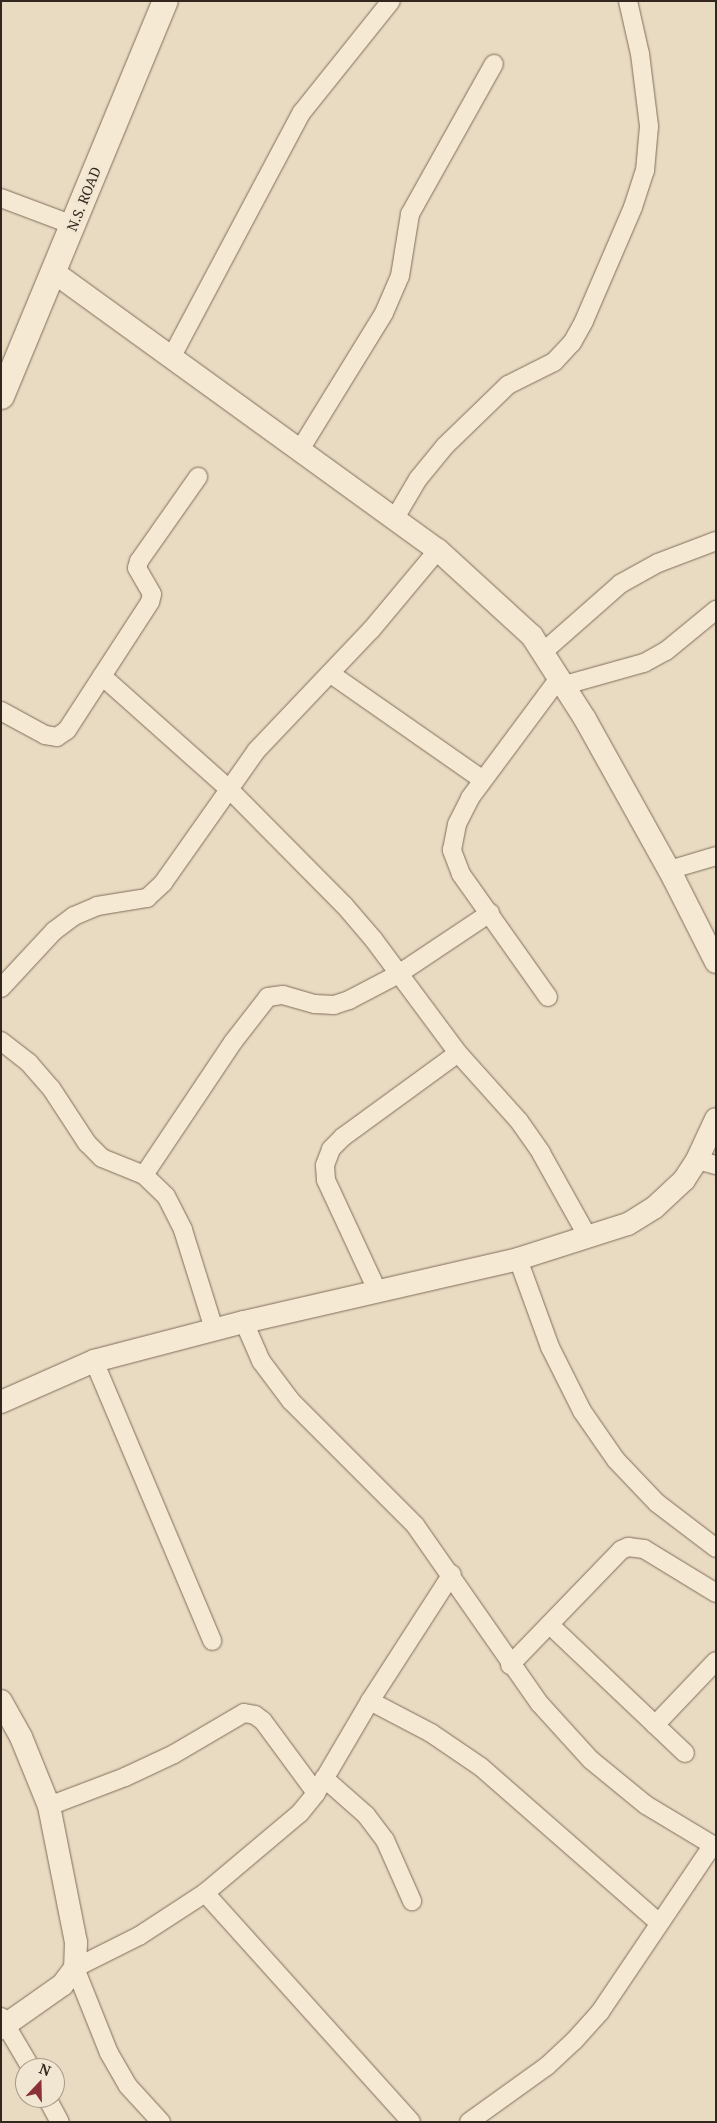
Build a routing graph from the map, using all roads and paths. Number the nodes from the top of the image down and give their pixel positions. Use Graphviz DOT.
graph roads {
  1 [pos="165,1"];
  2 [pos="391,1"];
  3 [pos="628,1"];
  4 [pos="494,64"];
  5 [pos="1,198"];
  6 [pos="73,225"];
  7 [pos="55,273"];
  8 [pos="172,356"];
  9 [pos="1,396"];
  10 [pos="302,448"];
  11 [pos="198,477"];
  12 [pos="395,518"];
  13 [pos="716,540"];
  14 [pos="438,550"];
  15 [pos="716,610"];
  16 [pos="543,652"];
  17 [pos="331,674"];
  18 [pos="102,676"];
  19 [pos="562,681"];
  20 [pos="1,711"];
  21 [pos="483,780"];
  22 [pos="230,790"];
  23 [pos="716,856"];
  24 [pos="669,870"];
  25 [pos="490,913"];
  26 [pos="716,962"];
  27 [pos="397,974"];
  28 [pos="1,988"];
  29 [pos="548,997"];
  30 [pos="1,1041"];
  31 [pos="458,1053"];
  32 [pos="716,1119"];
  33 [pos="706,1163"];
  34 [pos="144,1175"];
  35 [pos="588,1237"];
  36 [pos="518,1259"];
  37 [pos="377,1290"];
  38 [pos="244,1322"];
  39 [pos="214,1329"];
  40 [pos="94,1361"];
  41 [pos="1,1402"];
  42 [pos="716,1548"];
  43 [pos="452,1574"];
  44 [pos="716,1593"];
  45 [pos="550,1625"];
  46 [pos="212,1641"];
  47 [pos="716,1661"];
  48 [pos="510,1665"];
  49 [pos="1,1700"];
  50 [pos="370,1701"];
  51 [pos="655,1725"];
  52 [pos="685,1753"];
  53 [pos="320,1785"];
  54 [pos="49,1806"];
  55 [pos="714,1846"];
  56 [pos="205,1893"];
  57 [pos="412,1901"];
  58 [pos="658,1922"];
  59 [pos="76,1968"];
  60 [pos="3,2023"];
  61 [pos="24,2058"];
  62 [pos="52,2108"];
  63 [pos="60,2122"];
  64 [pos="161,2122"];
  65 [pos="411,2122"];
  66 [pos="469,2122"];
  1 -- 6 [label="main road, N.S. ROAD"];
  2 -- 8 [label="street"];
  3 -- 12 [label="street"];
  4 -- 10 [label="street"];
  5 -- 6 [label="street"];
  6 -- 7 [label="main road, N.S. ROAD"];
  7 -- 8 [label="street"];
  7 -- 9 [label="main road, N.S. ROAD"];
  8 -- 10 [label="street"];
  10 -- 12 [label="street"];
  11 -- 18 [label="street"];
  12 -- 14 [label="street"];
  13 -- 16 [label="street"];
  14 -- 16 [label="street"];
  14 -- 17 [label="street"];
  15 -- 19 [label="street"];
  16 -- 19 [label="street"];
  17 -- 21 [label="street"];
  17 -- 22 [label="street"];
  18 -- 20 [label="street"];
  18 -- 22 [label="street"];
  19 -- 21 [label="street"];
  19 -- 24 [label="street"];
  21 -- 25 [label="street"];
  22 -- 27 [label="street"];
  22 -- 28 [label="street"];
  23 -- 24 [label="street"];
  24 -- 26 [label="street"];
  25 -- 27 [label="street"];
  25 -- 29 [label="street"];
  27 -- 31 [label="street"];
  27 -- 34 [label="street"];
  30 -- 34 [label="street"];
  31 -- 35 [label="street"];
  31 -- 37 [label="street"];
  32 -- 33 [label="street"];
  33 -- 35 [label="street"];
  34 -- 39 [label="street"];
  35 -- 36 [label="street"];
  36 -- 37 [label="street"];
  36 -- 42 [label="street"];
  37 -- 38 [label="street"];
  38 -- 39 [label="street"];
  38 -- 43 [label="street"];
  39 -- 40 [label="street"];
  40 -- 41 [label="street"];
  40 -- 46 [label="street"];
  43 -- 48 [label="street"];
  43 -- 50 [label="street"];
  44 -- 45 [label="street"];
  45 -- 48 [label="street"];
  45 -- 51 [label="street"];
  47 -- 51 [label="street"];
  48 -- 55 [label="street"];
  49 -- 54 [label="street"];
  50 -- 53 [label="street"];
  50 -- 58 [label="street"];
  51 -- 52 [label="street"];
  53 -- 54 [label="street"];
  53 -- 56 [label="street"];
  53 -- 57 [label="street"];
  54 -- 59 [label="street"];
  55 -- 58 [label="street"];
  56 -- 59 [label="street"];
  56 -- 65 [label="street"];
  58 -- 66 [label="street"];
  59 -- 60 [label="street"];
  59 -- 64 [label="street"];
  60 -- 61 [label="street"];
  62 -- 63 [label="street"];
}
